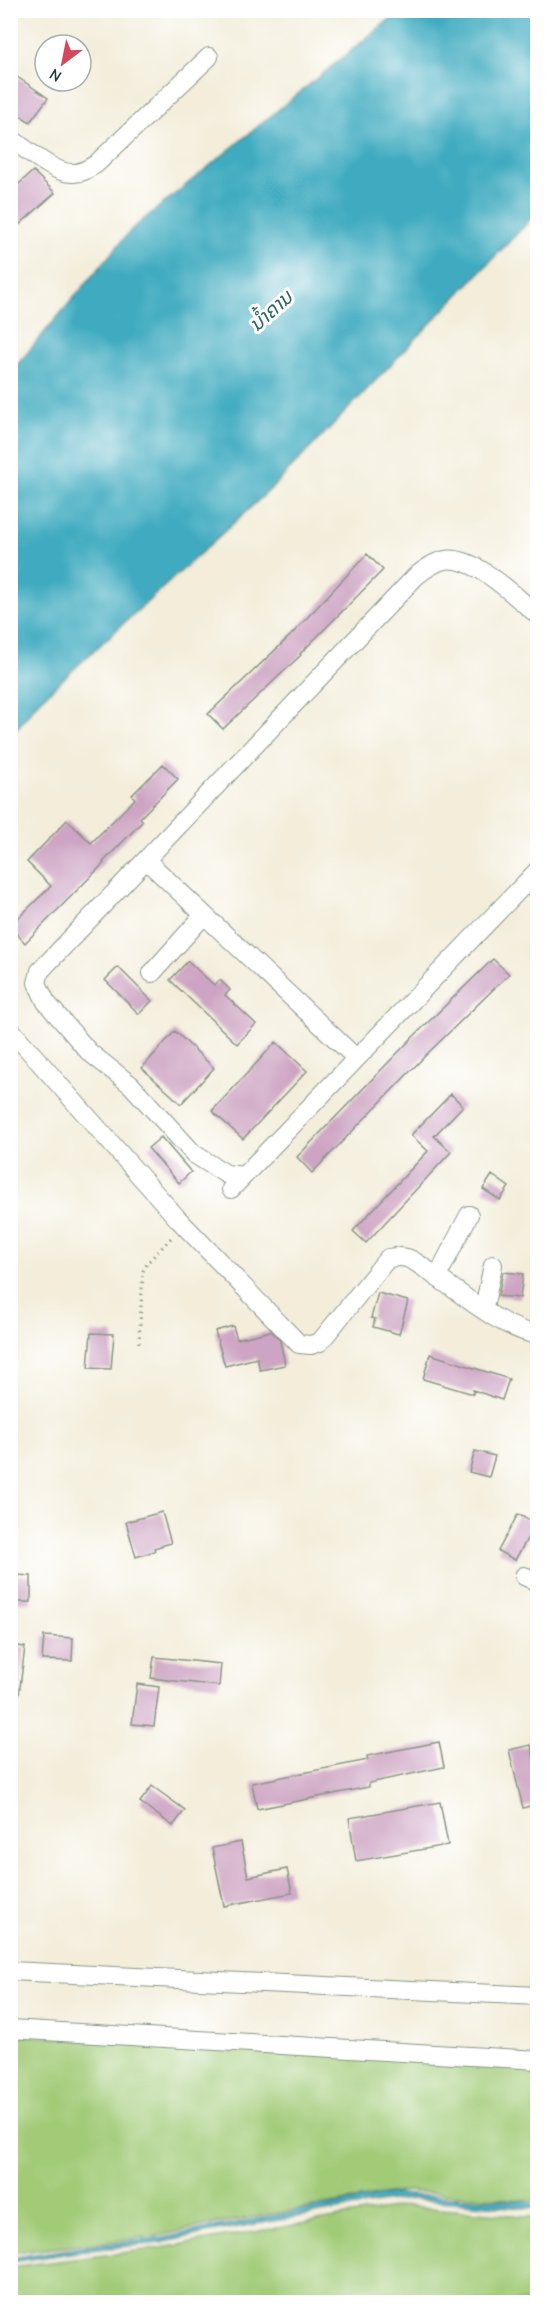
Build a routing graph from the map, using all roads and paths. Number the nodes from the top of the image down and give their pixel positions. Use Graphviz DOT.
graph roads {
  1 [pos="209,57"];
  2 [pos="10,138"];
  3 [pos="537,615"];
  4 [pos="146,860"];
  5 [pos="537,870"];
  6 [pos="204,915"];
  7 [pos="152,973"];
  8 [pos="10,1029"];
  9 [pos="356,1058"];
  10 [pos="470,1215"];
  11 [pos="184,1226"];
  12 [pos="494,1265"];
  13 [pos="437,1277"];
  14 [pos="484,1308"];
  15 [pos="537,1335"];
  16 [pos="139,1343"];
  17 [pos="10,1971"];
  18 [pos="537,1996"];
  19 [pos="10,2029"];
  20 [pos="537,2060"];
  1 -- 2 [label="street"];
  3 -- 4 [label="street"];
  4 -- 6 [label="street"];
  4 -- 9 [label="street"];
  5 -- 9 [label="street"];
  6 -- 7 [label="street"];
  6 -- 9 [label="street"];
  8 -- 11 [label="street"];
  10 -- 13 [label="street"];
  11 -- 13 [label="street"];
  11 -- 16 [label="path"];
  12 -- 14 [label="street"];
  13 -- 14 [label="street"];
  14 -- 15 [label="street"];
  17 -- 18 [label="street"];
  19 -- 20 [label="street"];
}
